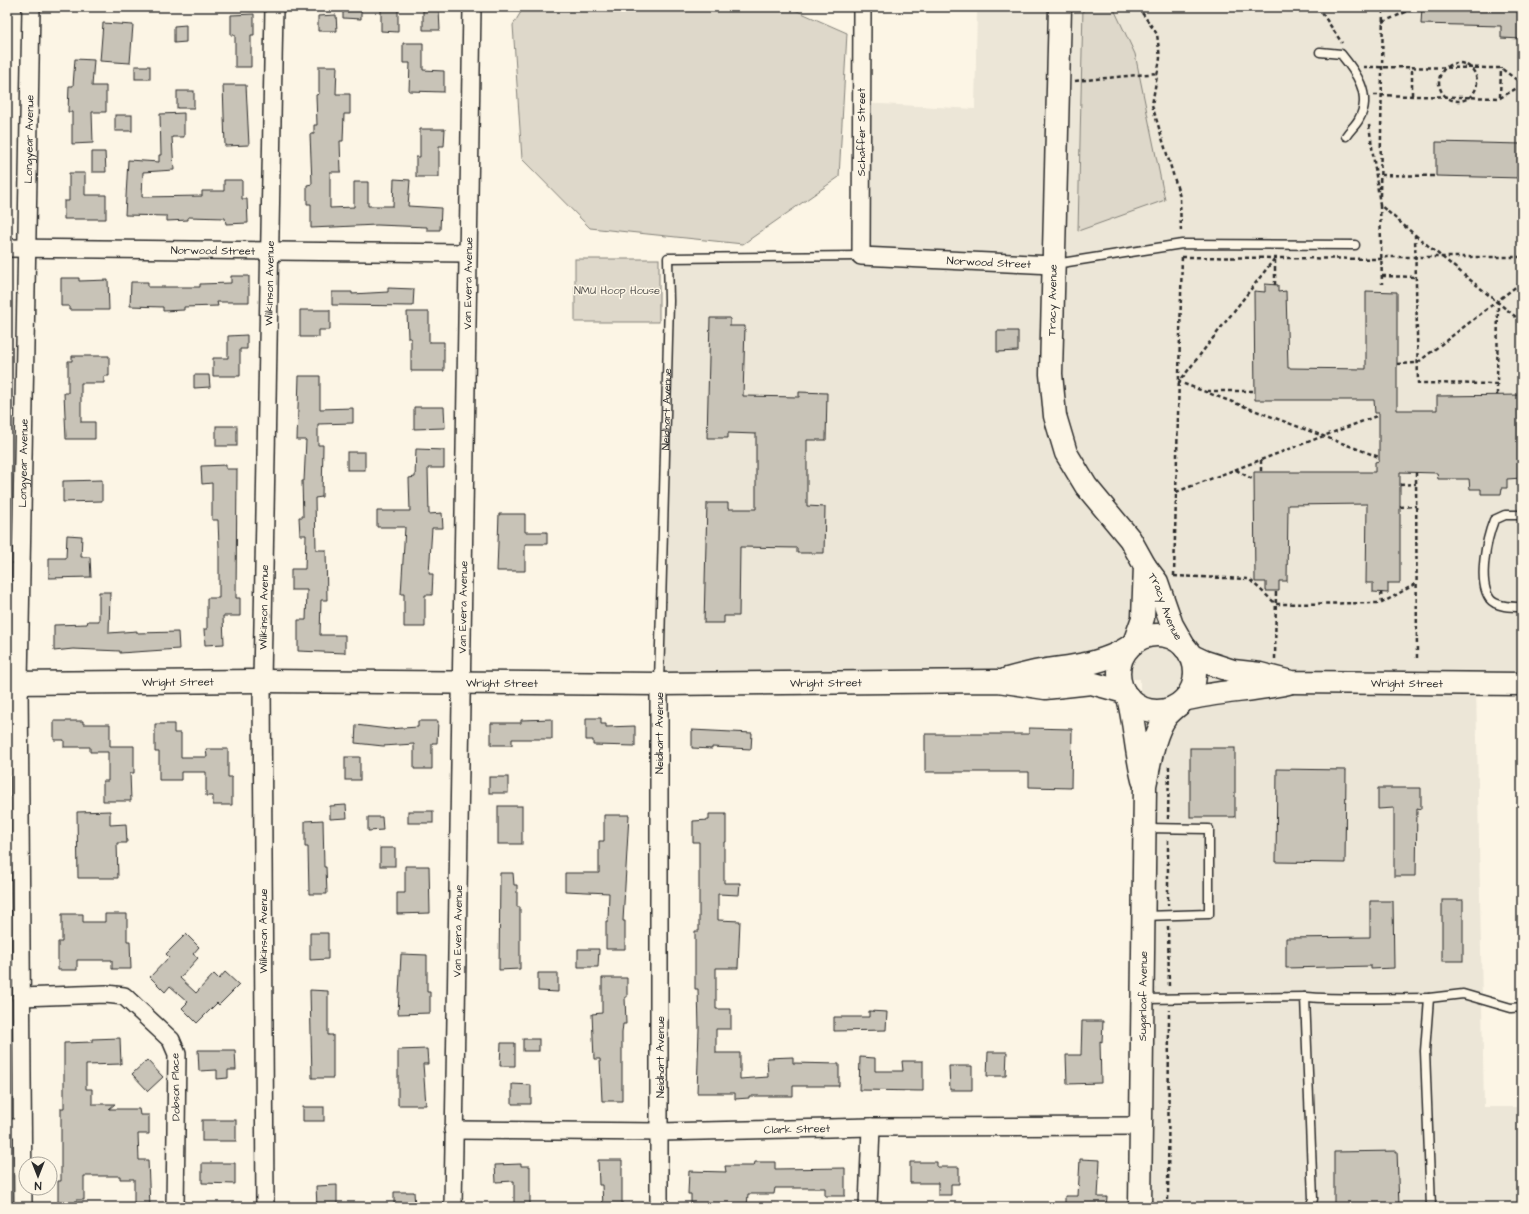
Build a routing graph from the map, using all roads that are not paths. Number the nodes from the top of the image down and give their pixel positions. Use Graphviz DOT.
graph roads {
  1 [pos="31,7"];
  2 [pos="274,7"];
  3 [pos="472,7"];
  4 [pos="862,7"];
  5 [pos="1060,7"];
  6 [pos="1320,52"];
  7 [pos="1346,136"];
  8 [pos="1355,245"];
  9 [pos="7,248"];
  10 [pos="26,249"];
  11 [pos="270,252"];
  12 [pos="467,253"];
  13 [pos="861,256"];
  14 [pos="668,258"];
  15 [pos="1052,265"];
  16 [pos="1522,515"];
  17 [pos="1145,566"];
  18 [pos="1522,607"];
  19 [pos="1132,645"];
  20 [pos="1187,651"];
  21 [pos="262,681"];
  22 [pos="460,681"];
  23 [pos="998,681"];
  24 [pos="1291,682"];
  25 [pos="13,683"];
  26 [pos="659,684"];
  27 [pos="1522,684"];
  28 [pos="1126,695"];
  29 [pos="1182,702"];
  30 [pos="1145,785"];
  31 [pos="1144,828"];
  32 [pos="1143,916"];
  33 [pos="21,997"];
  34 [pos="1305,997"];
  35 [pos="1429,998"];
  36 [pos="1142,999"];
  37 [pos="1522,1008"];
  38 [pos="1141,1126"];
  39 [pos="871,1127"];
  40 [pos="14,1128"];
  41 [pos="453,1130"];
  42 [pos="660,1132"];
  43 [pos="23,1207"];
  44 [pos="175,1207"];
  45 [pos="265,1207"];
  46 [pos="453,1207"];
  47 [pos="659,1207"];
  48 [pos="868,1207"];
  49 [pos="1140,1207"];
  50 [pos="1310,1207"];
  51 [pos="1431,1207"];
  1 -- 10 [label="street, Longyear Avenue"];
  2 -- 11 [label="street, Wilkinson Avenue"];
  3 -- 12 [label="street, Van Evera Avenue"];
  4 -- 13 [label="street, Schaffer Street"];
  5 -- 15 [label="main road, Tracy Avenue"];
  6 -- 7 [label="lane"];
  8 -- 15 [label="lane, Norwood Street"];
  9 -- 10 [label="street, Norwood Street"];
  10 -- 11 [label="street, Norwood Street"];
  10 -- 25 [label="street, Longyear Avenue"];
  11 -- 12 [label="street, Norwood Street"];
  11 -- 21 [label="street, Wilkinson Avenue"];
  12 -- 22 [label="street, Van Evera Avenue"];
  13 -- 14 [label="lane, Norwood Street"];
  13 -- 15 [label="street, Norwood Street"];
  14 -- 26 [label="lane, Neidhart Avenue"];
  15 -- 17 [label="main road, Tracy Avenue"];
  16 -- 18 [label="lane"];
  17 -- 19 [label="main road, Tracy Avenue"];
  17 -- 20 [label="main road, Tracy Avenue"];
  19 -- 20 [label="main road"];
  19 -- 23 [label="main road, Wright Street"];
  19 -- 28 [label="main road"];
  20 -- 24 [label="main road, Wright Street"];
  20 -- 29 [label="main road"];
  21 -- 22 [label="main road, Wright Street"];
  21 -- 25 [label="main road, Wright Street"];
  21 -- 45 [label="street, Wilkinson Avenue"];
  22 -- 26 [label="main road, Wright Street"];
  22 -- 41 [label="street, Van Evera Avenue"];
  23 -- 26 [label="main road, Wright Street"];
  23 -- 28 [label="main road, Wright Street"];
  24 -- 27 [label="main road, Wright Street"];
  24 -- 29 [label="main road, Wright Street"];
  25 -- 33 [label="street, Longyear Avenue"];
  26 -- 42 [label="street, Neidhart Avenue"];
  28 -- 29 [label="main road"];
  28 -- 30 [label="main road, Sugarloaf Avenue"];
  29 -- 30 [label="main road, Sugarloaf Avenue"];
  30 -- 31 [label="main road, Sugarloaf Avenue"];
  31 -- 32 [label="main road, Sugarloaf Avenue"];
  31 -- 32 [label="lane"];
  32 -- 36 [label="main road, Sugarloaf Avenue"];
  33 -- 40 [label="street, Longyear Avenue"];
  33 -- 44 [label="street, Dobson Place"];
  34 -- 35 [label="lane"];
  34 -- 36 [label="lane"];
  34 -- 50 [label="lane"];
  35 -- 37 [label="lane"];
  35 -- 51 [label="lane"];
  36 -- 38 [label="main road, Sugarloaf Avenue"];
  38 -- 39 [label="street, Clark Street"];
  38 -- 49 [label="main road, Sugarloaf Avenue"];
  39 -- 42 [label="street, Clark Street"];
  39 -- 48 [label="street"];
  40 -- 43 [label="street, Longyear Avenue"];
  41 -- 42 [label="street, Clark Street"];
  41 -- 46 [label="street, Van Evera Avenue"];
  42 -- 47 [label="street, Neidhart Avenue"];
}
